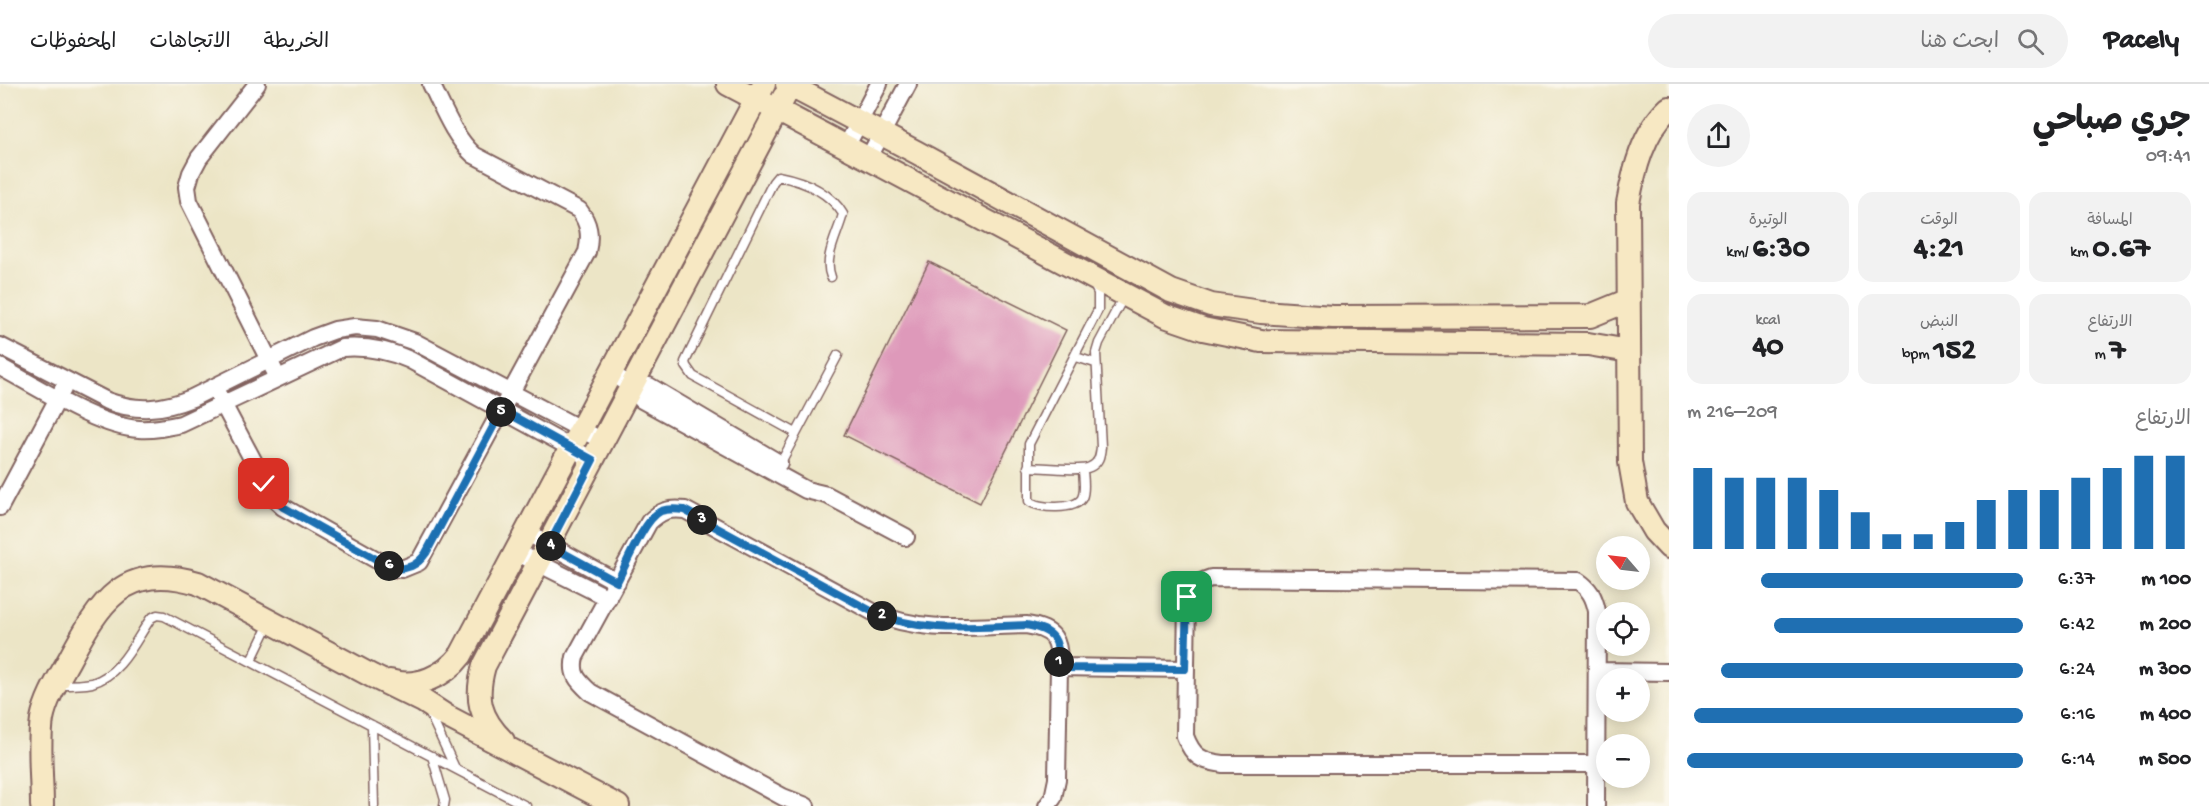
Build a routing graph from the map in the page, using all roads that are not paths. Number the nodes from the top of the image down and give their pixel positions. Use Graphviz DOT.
graph roads {
  1 [pos="257,84"];
  2 [pos="431,84"];
  3 [pos="728,84"];
  4 [pos="879,84"];
  5 [pos="908,84"];
  6 [pos="788,85"];
  7 [pos="760,92"];
  8 [pos="1669,108"];
  9 [pos="778,110"];
  10 [pos="859,122"];
  11 [pos="882,134"];
  12 [pos="846,147"];
  13 [pos="868,159"];
  14 [pos="1090,276"];
  15 [pos="831,277"];
  16 [pos="1124,295"];
  17 [pos="1629,300"];
  18 [pos="0,346"];
  19 [pos="1629,351"];
  20 [pos="838,355"];
  21 [pos="1076,357"];
  22 [pos="269,360"];
  23 [pos="1095,363"];
  24 [pos="0,367"];
  25 [pos="611,374"];
  26 [pos="278,378"];
  27 [pos="68,381"];
  28 [pos="631,385"];
  29 [pos="214,387"];
  30 [pos="511,393"];
  31 [pos="58,398"];
  32 [pos="223,405"];
  33 [pos="502,410"];
  34 [pos="796,433"];
  35 [pos="576,439"];
  36 [pos="598,451"];
  37 [pos="1028,467"];
  38 [pos="778,468"];
  39 [pos="1083,469"];
  40 [pos="0,507"];
  41 [pos="906,537"];
  42 [pos="521,542"];
  43 [pos="1669,547"];
  44 [pos="544,554"];
  45 [pos="617,582"];
  46 [pos="608,598"];
  47 [pos="271,622"];
  48 [pos="251,661"];
  49 [pos="1059,668"];
  50 [pos="1597,668"];
  51 [pos="1185,669"];
  52 [pos="1650,672"];
  53 [pos="1669,672"];
  54 [pos="372,676"];
  55 [pos="56,685"];
  56 [pos="423,700"];
  57 [pos="372,725"];
  58 [pos="515,752"];
  59 [pos="432,756"];
  60 [pos="1596,764"];
  61 [pos="455,769"];
  62 [pos="1596,788"];
  63 [pos="42,806"];
  64 [pos="374,806"];
  65 [pos="444,806"];
  66 [pos="526,806"];
  67 [pos="618,806"];
  68 [pos="806,806"];
  69 [pos="1047,806"];
  70 [pos="1596,806"];
  1 -- 22 [label="street"];
  2 -- 30 [label="street"];
  3 -- 7 [label="street"];
  4 -- 10 [label="street"];
  5 -- 11 [label="street"];
  6 -- 9 [label="street"];
  6 -- 10 [label="street"];
  7 -- 9 [label="street"];
  7 -- 25 [label="street"];
  8 -- 17 [label="street"];
  9 -- 12 [label="street"];
  9 -- 28 [label="street"];
  10 -- 11 [label="street"];
  10 -- 12 [label="street"];
  11 -- 13 [label="street"];
  11 -- 17 [label="street"];
  12 -- 13 [label="street"];
  13 -- 14 [label="street"];
  14 -- 16 [label="street"];
  14 -- 21 [label="lane"];
  15 -- 34 [label="lane"];
  16 -- 19 [label="street"];
  16 -- 23 [label="lane"];
  17 -- 19 [label="street"];
  18 -- 27 [label="street"];
  19 -- 43 [label="street"];
  20 -- 34 [label="lane"];
  21 -- 23 [label="lane"];
  21 -- 37 [label="lane"];
  22 -- 26 [label="street"];
  22 -- 29 [label="street"];
  22 -- 30 [label="street"];
  23 -- 39 [label="lane"];
  24 -- 31 [label="street"];
  25 -- 28 [label="street"];
  25 -- 35 [label="street"];
  26 -- 32 [label="street"];
  26 -- 33 [label="street"];
  27 -- 29 [label="street"];
  27 -- 31 [label="street"];
  28 -- 36 [label="street"];
  28 -- 38 [label="street"];
  29 -- 32 [label="street"];
  30 -- 33 [label="street"];
  30 -- 35 [label="street"];
  31 -- 32 [label="street"];
  31 -- 40 [label="street"];
  32 -- 33 [label="street"];
  33 -- 35 [label="street"];
  34 -- 38 [label="lane"];
  35 -- 36 [label="street"];
  35 -- 42 [label="street"];
  36 -- 44 [label="street"];
  37 -- 39 [label="lane"];
  37 -- 39 [label="lane"];
  38 -- 41 [label="street"];
  42 -- 44 [label="street"];
  42 -- 54 [label="street"];
  44 -- 45 [label="street"];
  44 -- 46 [label="street"];
  44 -- 58 [label="street"];
  45 -- 46 [label="street"];
  45 -- 49 [label="street"];
  46 -- 68 [label="street"];
  47 -- 48 [label="lane"];
  47 -- 54 [label="street"];
  47 -- 55 [label="street"];
  48 -- 55 [label="lane"];
  48 -- 57 [label="lane"];
  49 -- 51 [label="street"];
  49 -- 69 [label="street"];
  50 -- 51 [label="street"];
  51 -- 60 [label="street"];
  52 -- 53 [label="street"];
  54 -- 56 [label="street"];
  55 -- 63 [label="street"];
  56 -- 58 [label="street"];
  56 -- 61 [label="lane"];
  57 -- 59 [label="lane"];
  57 -- 64 [label="lane"];
  58 -- 67 [label="street"];
  59 -- 61 [label="lane"];
  59 -- 65 [label="lane"];
  61 -- 66 [label="lane"];
  62 -- 70 [label="street"];
}
